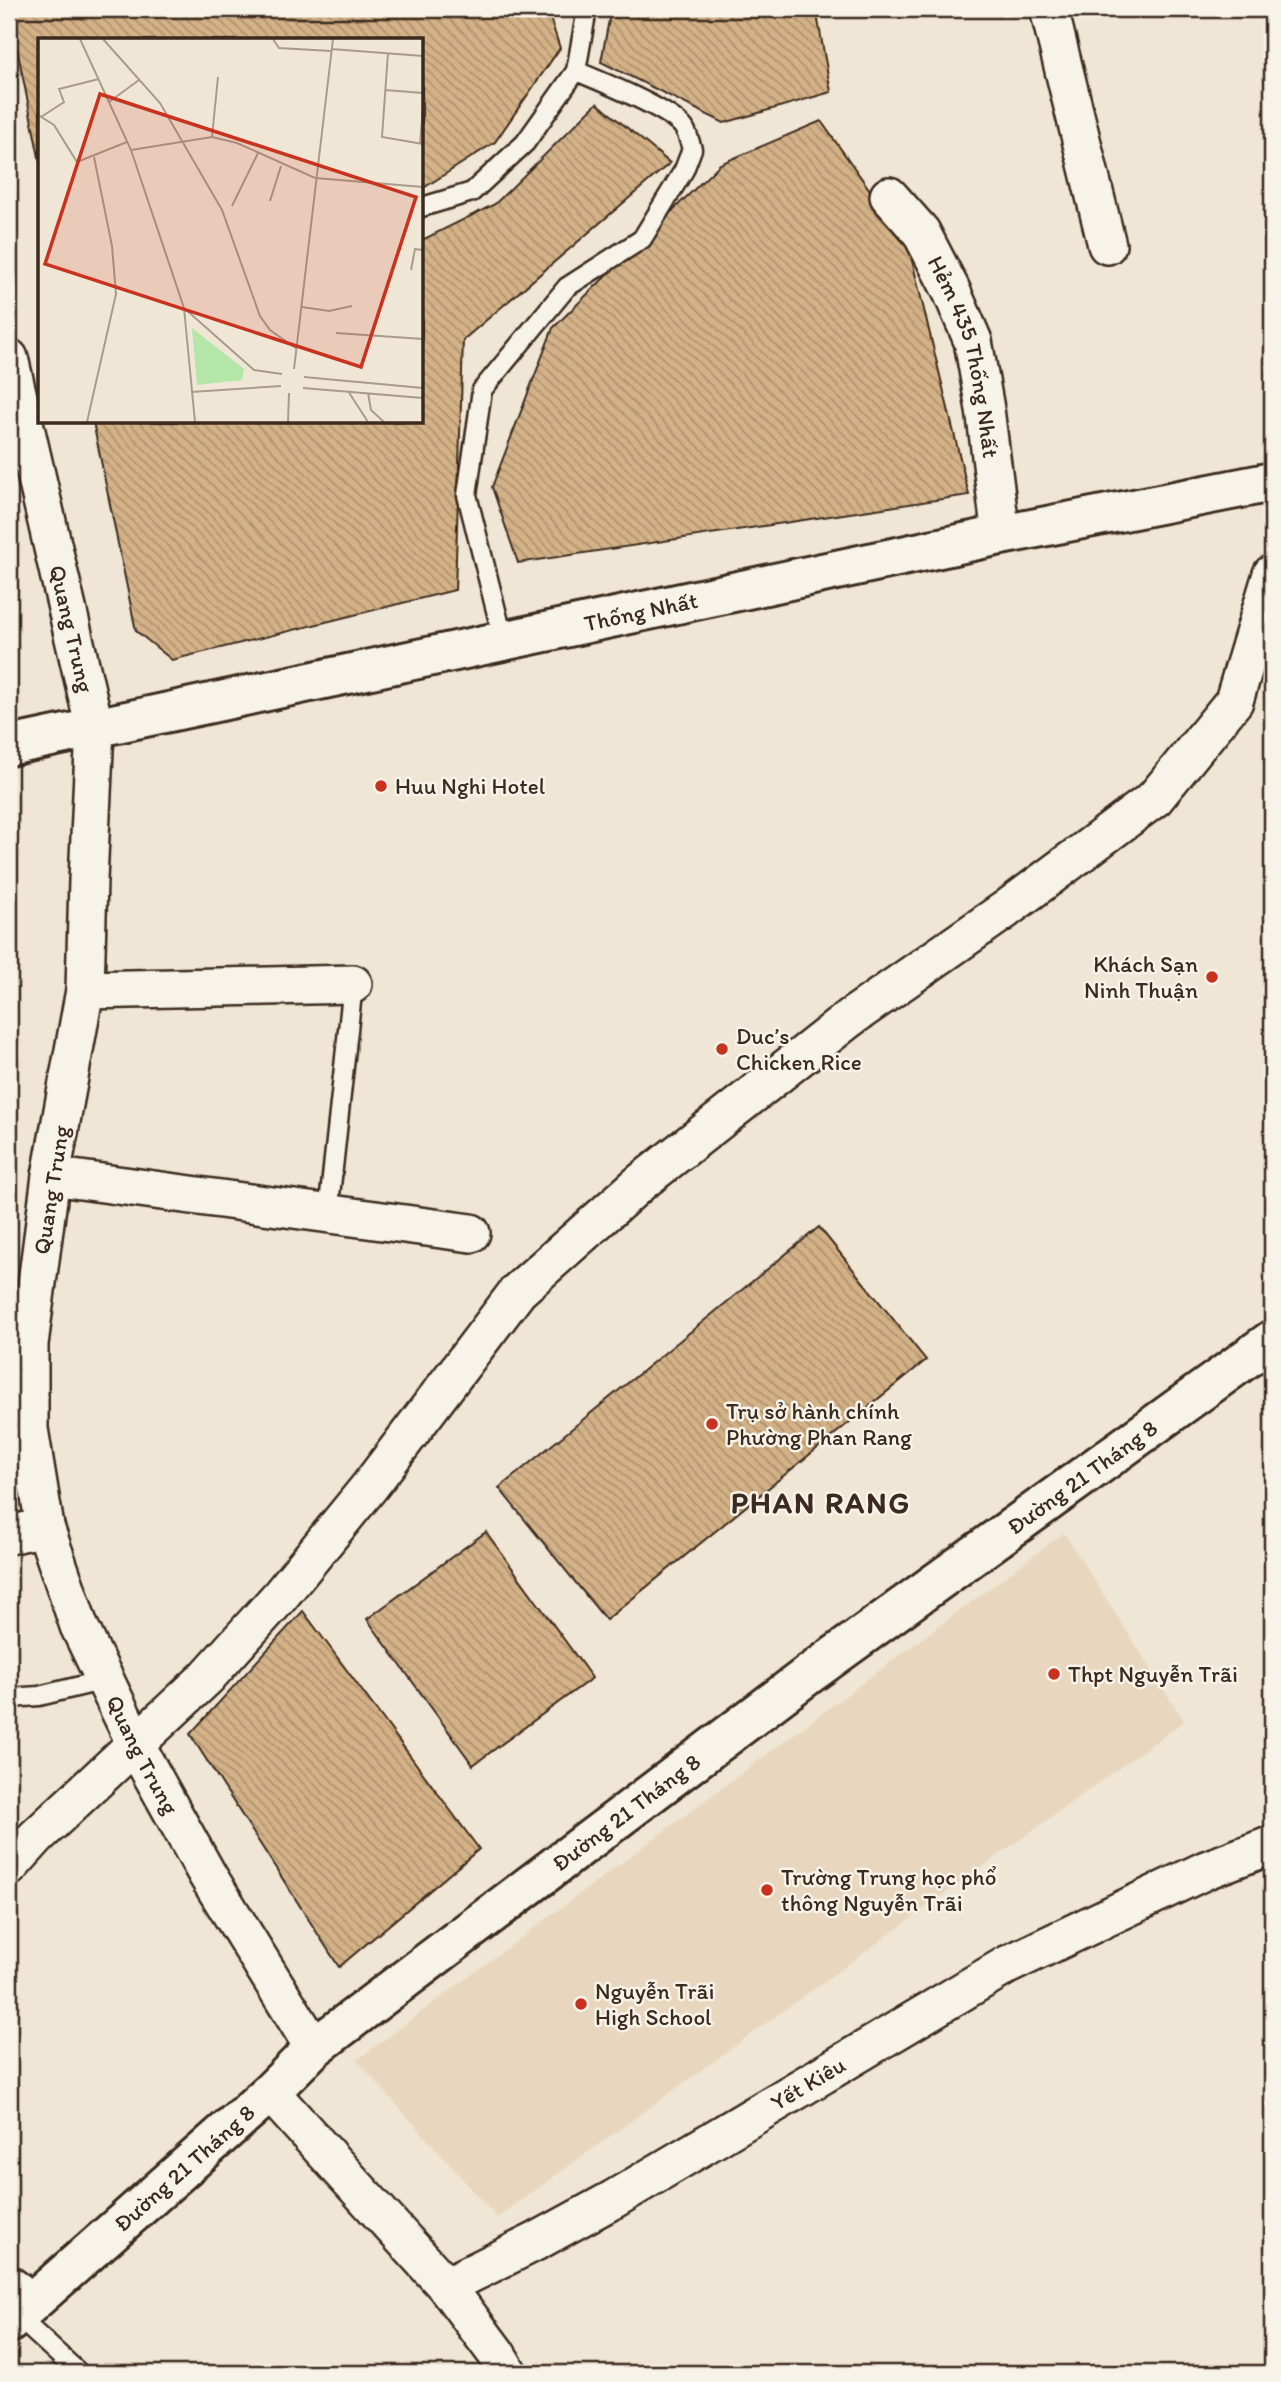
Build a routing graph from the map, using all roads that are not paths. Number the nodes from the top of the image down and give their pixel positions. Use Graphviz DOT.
graph roads {
  1 [pos="587,9"];
  2 [pos="1049,9"];
  3 [pos="576,71"];
  4 [pos="888,196"];
  5 [pos="424,206"];
  6 [pos="1107,245"];
  7 [pos="9,358"];
  8 [pos="1272,482"];
  9 [pos="1001,534"];
  10 [pos="1272,574"];
  11 [pos="504,642"];
  12 [pos="95,729"];
  13 [pos="9,746"];
  14 [pos="353,984"];
  15 [pos="86,990"];
  16 [pos="51,1175"];
  17 [pos="328,1214"];
  18 [pos="471,1233"];
  19 [pos="1272,1339"];
  20 [pos="45,1527"];
  21 [pos="9,1535"];
  22 [pos="105,1680"];
  23 [pos="9,1698"];
  24 [pos="138,1750"];
  25 [pos="1272,1845"];
  26 [pos="9,1867"];
  27 [pos="314,2048"];
  28 [pos="270,2092"];
  29 [pos="446,2286"];
  30 [pos="17,2306"];
  31 [pos="79,2373"];
  32 [pos="508,2373"];
  1 -- 3 [label="lane"];
  2 -- 6 [label="street"];
  3 -- 5 [label="lane"];
  3 -- 11 [label="lane"];
  4 -- 9 [label="street, Hẻm 435 Thống Nhất"];
  7 -- 12 [label="street, Quang Trung"];
  8 -- 9 [label="main road, Thống Nhất"];
  9 -- 11 [label="main road, Thống Nhất"];
  10 -- 24 [label="street"];
  11 -- 12 [label="main road, Thống Nhất"];
  12 -- 13 [label="main road, Thống Nhất"];
  12 -- 15 [label="street, Quang Trung"];
  14 -- 15 [label="street"];
  14 -- 17 [label="lane"];
  15 -- 16 [label="street, Quang Trung"];
  16 -- 17 [label="street"];
  16 -- 20 [label="street, Quang Trung"];
  17 -- 18 [label="street"];
  19 -- 27 [label="main road, Đường 21 Tháng 8"];
  20 -- 21 [label="street"];
  20 -- 22 [label="street, Quang Trung"];
  22 -- 23 [label="lane"];
  22 -- 24 [label="street, Quang Trung"];
  24 -- 26 [label="street"];
  24 -- 27 [label="street, Quang Trung"];
  25 -- 29 [label="street, Yết Kiêu"];
  27 -- 28 [label="main road, Đường 21 Tháng 8"];
  28 -- 29 [label="street"];
  28 -- 30 [label="main road, Đường 21 Tháng 8"];
  29 -- 32 [label="street"];
  30 -- 31 [label="lane"];
}
